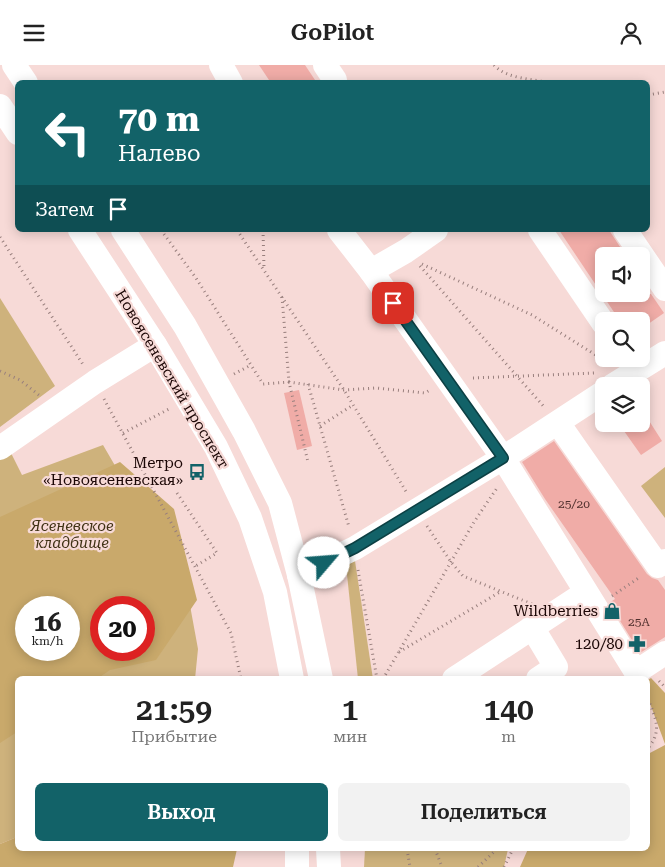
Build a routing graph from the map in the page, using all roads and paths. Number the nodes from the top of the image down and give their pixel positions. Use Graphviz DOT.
graph roads {
  1 [pos="14,65"];
  2 [pos="221,65"];
  3 [pos="494,65"];
  4 [pos="24,80"];
  5 [pos="229,80"];
  6 [pos="536,80"];
  7 [pos="665,92"];
  8 [pos="650,95"];
  9 [pos="0,106"];
  10 [pos="15,128"];
  11 [pos="81,232"];
  12 [pos="124,232"];
  13 [pos="162,232"];
  14 [pos="238,232"];
  15 [pos="263,232"];
  16 [pos="341,232"];
  17 [pos="433,232"];
  18 [pos="541,232"];
  19 [pos="626,232"];
  20 [pos="0,237"];
  21 [pos="264,269"];
  22 [pos="371,271"];
  23 [pos="665,289"];
  24 [pos="282,296"];
  25 [pos="596,312"];
  26 [pos="155,345"];
  27 [pos="665,353"];
  28 [pos="251,365"];
  29 [pos="622,370"];
  30 [pos="0,371"];
  31 [pos="234,374"];
  32 [pos="95,382"];
  33 [pos="289,383"];
  34 [pos="308,383"];
  35 [pos="595,398"];
  36 [pos="62,404"];
  37 [pos="353,405"];
  38 [pos="174,406"];
  39 [pos="558,423"];
  40 [pos="320,426"];
  41 [pos="123,433"];
  42 [pos="0,448"];
  43 [pos="308,462"];
  44 [pos="507,464"];
  45 [pos="177,493"];
  46 [pos="417,510"];
  47 [pos="451,562"];
  48 [pos="662,563"];
  49 [pos="194,567"];
  50 [pos="299,575"];
  51 [pos="500,592"];
  52 [pos="590,600"];
  53 [pos="554,613"];
  54 [pos="532,627"];
  55 [pos="399,653"];
  56 [pos="665,653"];
  57 [pos="240,676"];
  58 [pos="291,676"];
  59 [pos="320,676"];
  60 [pos="385,676"];
  61 [pos="458,676"];
  62 [pos="542,676"];
  63 [pos="650,704"];
  64 [pos="650,745"];
  65 [pos="297,851"];
  66 [pos="328,851"];
  67 [pos="407,851"];
  68 [pos="436,851"];
  69 [pos="495,851"];
  70 [pos="512,851"];
  71 [pos="297,867"];
  72 [pos="329,867"];
  73 [pos="410,867"];
  74 [pos="442,867"];
  75 [pos="478,867"];
  76 [pos="504,867"];
  1 -- 4 [label="street"];
  2 -- 5 [label="street"];
  3 -- 6 [label="path"];
  7 -- 8 [label="path"];
  9 -- 10 [label="street"];
  11 -- 26 [label="street, Новоясеневский проспект"];
  12 -- 50 [label="street"];
  13 -- 28 [label="path"];
  14 -- 21 [label="path"];
  15 -- 21 [label="path"];
  16 -- 22 [label="street"];
  17 -- 22 [label="street"];
  18 -- 25 [label="street"];
  19 -- 23 [label="street"];
  20 -- 32 [label="path"];
  21 -- 24 [label="path"];
  22 -- 44 [label="street"];
  24 -- 33 [label="path"];
  24 -- 37 [label="path"];
  26 -- 32 [label="street"];
  26 -- 58 [label="street, Новоясеневский проспект"];
  27 -- 29 [label="street"];
  28 -- 31 [label="path"];
  28 -- 33 [label="path"];
  29 -- 39 [label="path"];
  30 -- 36 [label="path"];
  32 -- 36 [label="street"];
  32 -- 41 [label="path"];
  33 -- 34 [label="path"];
  33 -- 43 [label="path"];
  35 -- 39 [label="street"];
  36 -- 42 [label="street"];
  37 -- 40 [label="path"];
  37 -- 46 [label="path"];
  38 -- 41 [label="path"];
  39 -- 44 [label="street"];
  39 -- 48 [label="street"];
  41 -- 49 [label="path"];
  44 -- 46 [label="street"];
  44 -- 47 [label="path"];
  44 -- 52 [label="street"];
  45 -- 49 [label="path"];
  46 -- 47 [label="path"];
  46 -- 50 [label="street"];
  47 -- 51 [label="path"];
  47 -- 55 [label="path"];
  48 -- 52 [label="path"];
  49 -- 57 [label="path"];
  50 -- 59 [label="street"];
  51 -- 53 [label="path"];
  51 -- 55 [label="path"];
  52 -- 53 [label="street"];
  52 -- 56 [label="street"];
  53 -- 54 [label="street"];
  54 -- 61 [label="street"];
  54 -- 62 [label="street"];
  55 -- 60 [label="path"];
  63 -- 64 [label="path"];
  65 -- 71 [label="street"];
  66 -- 72 [label="street"];
  67 -- 73 [label="path"];
  68 -- 74 [label="path"];
  69 -- 75 [label="path"];
  70 -- 76 [label="path"];
}
